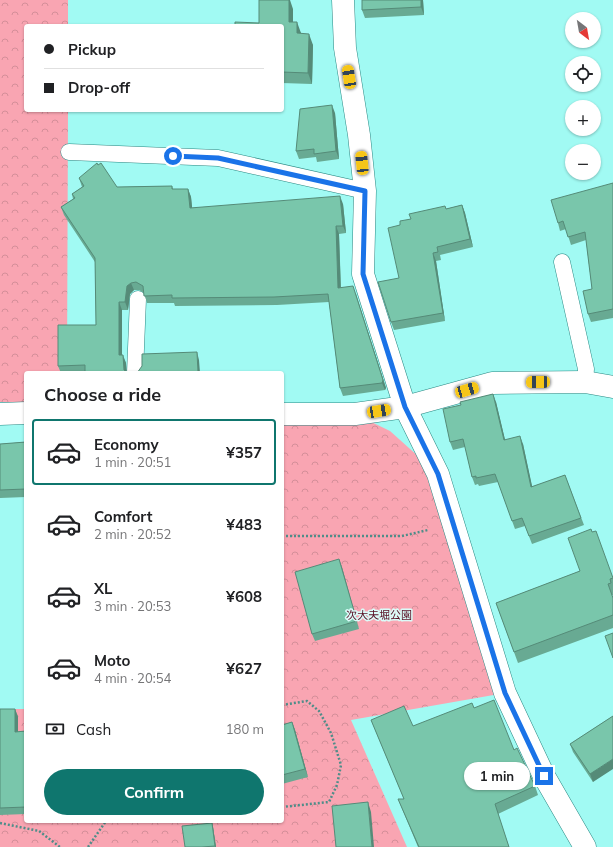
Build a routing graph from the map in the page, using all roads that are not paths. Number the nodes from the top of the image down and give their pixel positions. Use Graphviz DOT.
graph roads {
  1 [pos="343,0"];
  2 [pos="69,152"];
  3 [pos="365,191"];
  4 [pos="562,262"];
  5 [pos="138,299"];
  6 [pos="135,371"];
  7 [pos="585,382"];
  8 [pos="613,387"];
  9 [pos="405,407"];
  10 [pos="24,413"];
  11 [pos="0,414"];
  12 [pos="284,414"];
  13 [pos="585,847"];
  1 -- 3 [label="street"];
  2 -- 3 [label="lane"];
  3 -- 9 [label="street"];
  4 -- 7 [label="lane"];
  5 -- 6 [label="lane"];
  7 -- 8 [label="street"];
  7 -- 9 [label="street"];
  9 -- 12 [label="street"];
  9 -- 13 [label="street"];
  10 -- 11 [label="street"];
}
